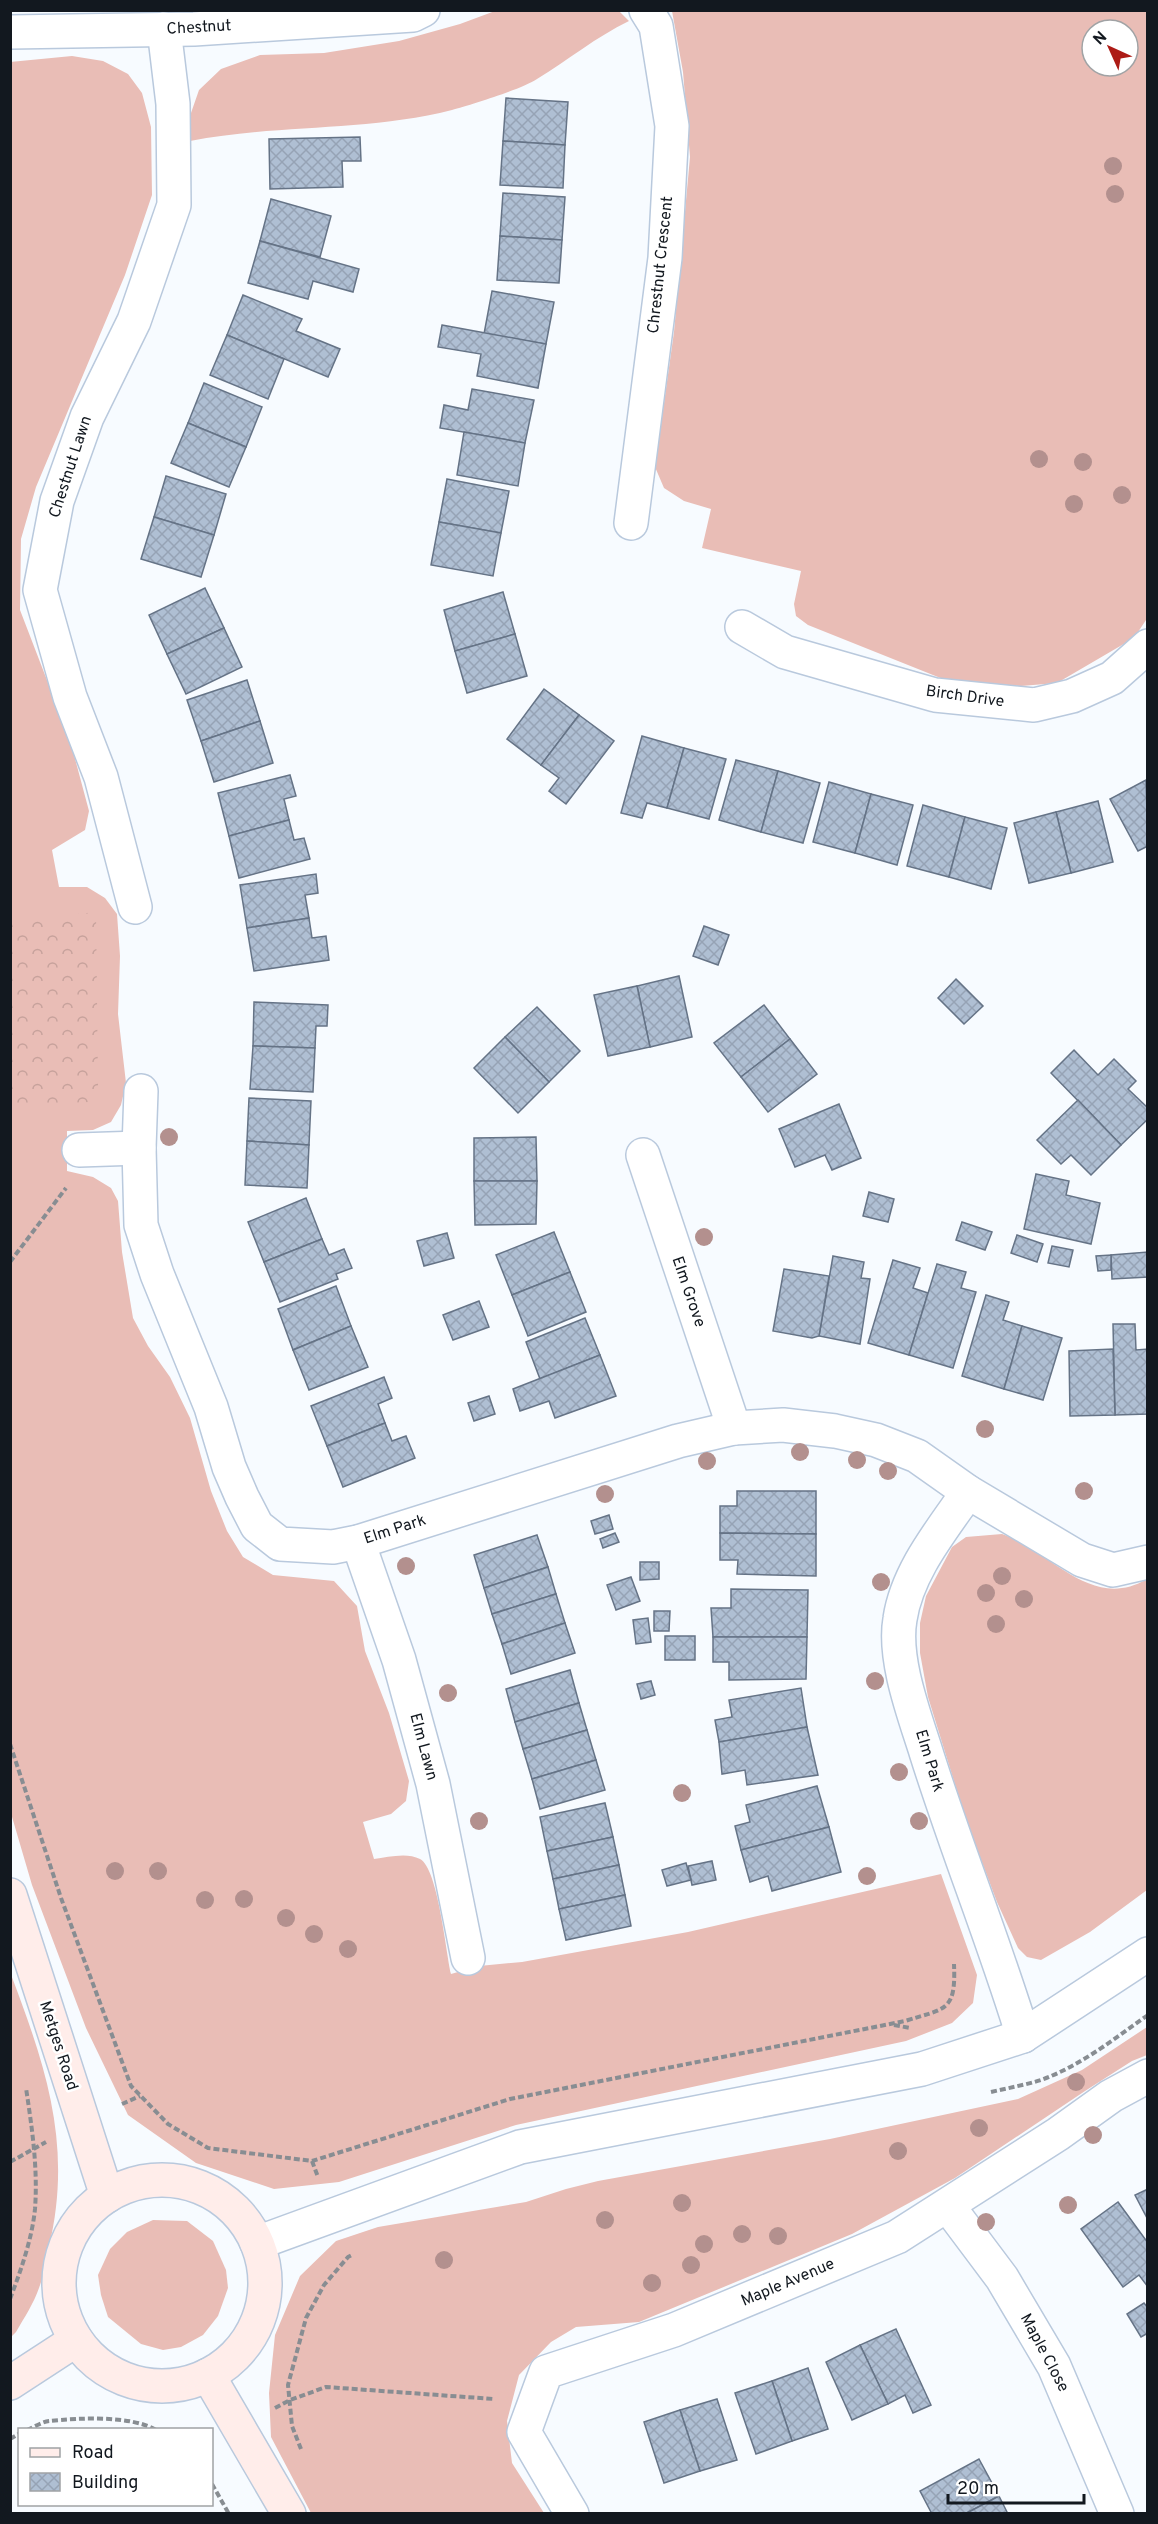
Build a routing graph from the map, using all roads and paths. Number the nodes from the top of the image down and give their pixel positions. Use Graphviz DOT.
graph roads {
  1 [pos="423,10"];
  2 [pos="646,10"];
  3 [pos="164,29"];
  4 [pos="10,32"];
  5 [pos="631,523"];
  6 [pos="742,627"];
  7 [pos="1148,646"];
  8 [pos="135,907"];
  9 [pos="141,1091"];
  10 [pos="139,1148"];
  11 [pos="86,1150"];
  12 [pos="643,1155"];
  13 [pos="10,1262"];
  14 [pos="734,1428"];
  15 [pos="968,1492"];
  16 [pos="358,1542"];
  17 [pos="1148,1562"];
  18 [pos="10,1744"];
  19 [pos="10,1895"];
  20 [pos="951,1954"];
  21 [pos="1148,1954"];
  22 [pos="468,1958"];
  23 [pos="1023,2036"];
  24 [pos="1148,2076"];
  25 [pos="23,2078"];
  26 [pos="141,2095"];
  27 [pos="122,2104"];
  28 [pos="35,2148"];
  29 [pos="312,2161"];
  30 [pos="10,2162"];
  31 [pos="318,2179"];
  32 [pos="107,2196"];
  33 [pos="948,2206"];
  34 [pos="257,2243"];
  35 [pos="357,2253"];
  36 [pos="10,2299"];
  37 [pos="76,2340"];
  38 [pos="208,2375"];
  39 [pos="10,2384"];
  40 [pos="290,2400"];
  41 [pos="533,2407"];
  42 [pos="273,2410"];
  43 [pos="31,2428"];
  44 [pos="153,2428"];
  45 [pos="303,2453"];
  46 [pos="213,2486"];
  47 [pos="229,2514"];
  48 [pos="290,2514"];
  49 [pos="572,2514"];
  50 [pos="1117,2514"];
  1 -- 3 [label="street, Chestnut"];
  2 -- 5 [label="street, Chrestnut Crescent"];
  3 -- 4 [label="street, Chestnut"];
  3 -- 8 [label="street, Chestnut Lawn"];
  6 -- 7 [label="street, Birch Drive"];
  9 -- 10 [label="street, Elm Park"];
  10 -- 11 [label="street"];
  10 -- 16 [label="street, Elm Park"];
  11 -- 13 [label="path"];
  12 -- 14 [label="street, Elm Grove"];
  14 -- 15 [label="street, Elm Park"];
  14 -- 16 [label="street, Elm Park"];
  15 -- 17 [label="street, Elm Park"];
  15 -- 23 [label="street, Elm Park"];
  16 -- 22 [label="street, Elm Lawn"];
  18 -- 26 [label="path"];
  19 -- 32 [label="street, Metges Road"];
  20 -- 29 [label="path"];
  21 -- 23 [label="street"];
  23 -- 34 [label="street"];
  24 -- 33 [label="street, Maple Avenue"];
  25 -- 28 [label="path"];
  26 -- 27 [label="path"];
  26 -- 29 [label="path"];
  28 -- 30 [label="path"];
  28 -- 36 [label="path"];
  29 -- 31 [label="path"];
  32 -- 34 [label="street"];
  32 -- 37 [label="street"];
  33 -- 41 [label="street, Maple Avenue"];
  33 -- 50 [label="street, Maple Close"];
  34 -- 38 [label="street"];
  35 -- 40 [label="path"];
  37 -- 38 [label="street"];
  37 -- 39 [label="street"];
  38 -- 48 [label="street"];
  40 -- 41 [label="path"];
  40 -- 42 [label="path"];
  40 -- 45 [label="path"];
  41 -- 49 [label="street, Maple Avenue"];
  43 -- 44 [label="path"];
  46 -- 47 [label="path"];
}
